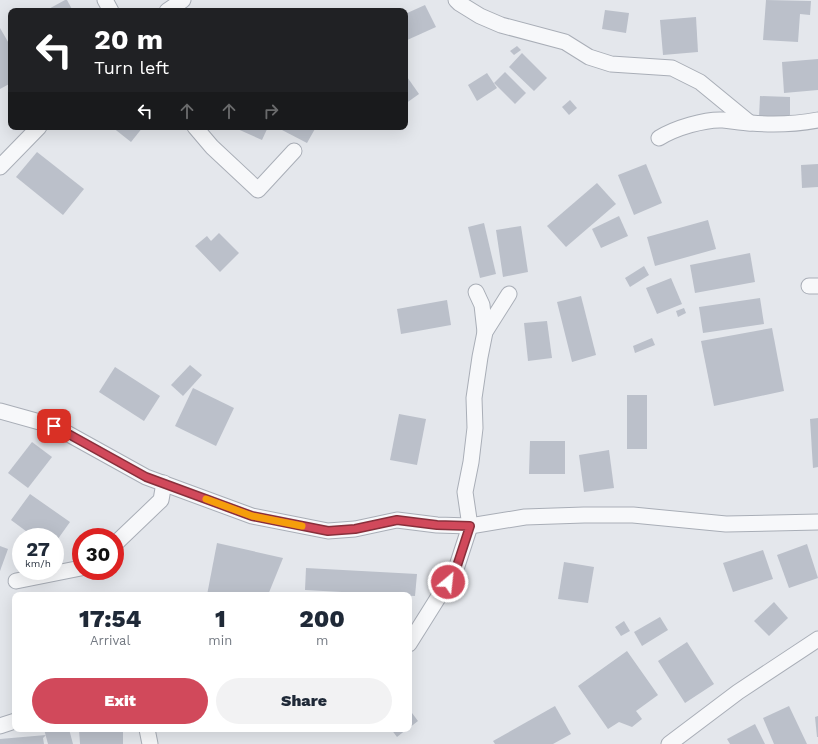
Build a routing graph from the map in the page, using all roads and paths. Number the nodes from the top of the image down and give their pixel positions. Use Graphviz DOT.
graph roads {
  1 [pos="183,0"];
  2 [pos="456,0"];
  3 [pos="171,8"];
  4 [pos="818,120"];
  5 [pos="750,124"];
  6 [pos="37,130"];
  7 [pos="198,130"];
  8 [pos="659,138"];
  9 [pos="294,151"];
  10 [pos="0,167"];
  11 [pos="476,292"];
  12 [pos="509,294"];
  13 [pos="485,332"];
  14 [pos="0,411"];
  15 [pos="164,484"];
  16 [pos="818,522"];
  17 [pos="470,526"];
  18 [pos="124,535"];
  19 [pos="72,570"];
  20 [pos="16,581"];
  21 [pos="412,639"];
  22 [pos="818,639"];
  23 [pos="12,722"];
  24 [pos="0,726"];
  25 [pos="148,732"];
  26 [pos="150,744"];
  27 [pos="669,744"];
  1 -- 3 [label="street"];
  2 -- 5 [label="street"];
  4 -- 5 [label="street"];
  5 -- 8 [label="street"];
  6 -- 10 [label="street"];
  7 -- 9 [label="street"];
  11 -- 13 [label="street"];
  12 -- 13 [label="street"];
  13 -- 17 [label="street"];
  14 -- 15 [label="street"];
  15 -- 17 [label="street"];
  15 -- 18 [label="street"];
  16 -- 17 [label="street"];
  17 -- 21 [label="street"];
  19 -- 20 [label="street"];
  22 -- 27 [label="street"];
  23 -- 24 [label="street"];
  25 -- 26 [label="street"];
}
